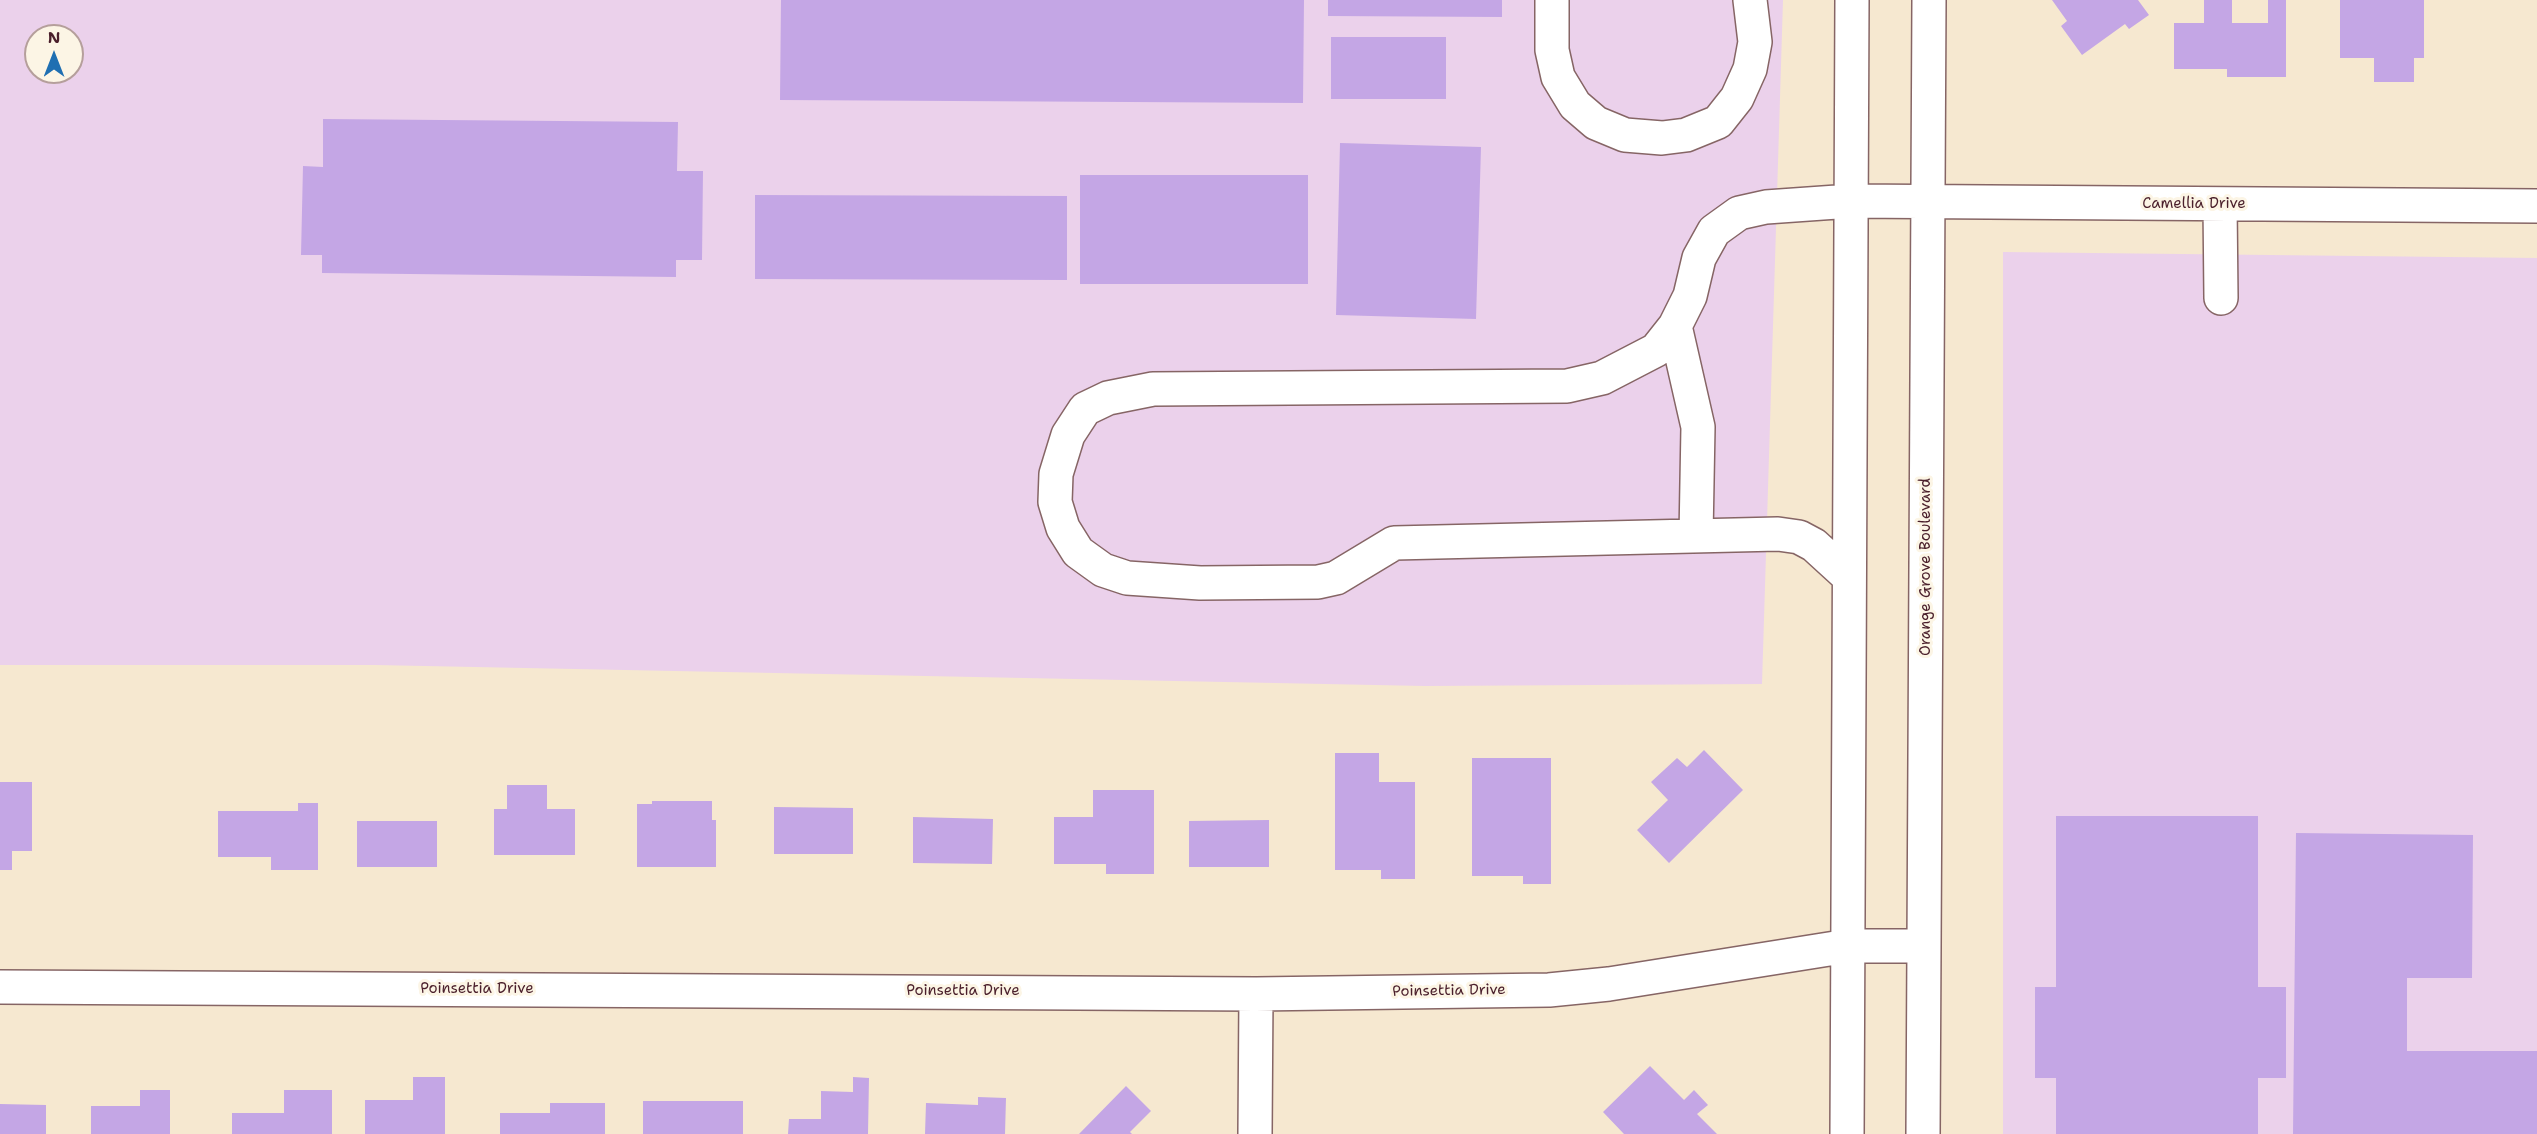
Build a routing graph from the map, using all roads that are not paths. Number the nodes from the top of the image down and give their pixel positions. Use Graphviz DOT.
graph roads {
  1 [pos="1552,0"];
  2 [pos="1750,0"];
  3 [pos="1852,0"];
  4 [pos="1929,0"];
  5 [pos="1851,201"];
  6 [pos="1928,203"];
  7 [pos="2220,204"];
  8 [pos="2537,206"];
  9 [pos="2221,298"];
  10 [pos="1675,326"];
  11 [pos="1696,536"];
  12 [pos="1850,577"];
  13 [pos="1848,946"];
  14 [pos="1923,946"];
  15 [pos="0,987"];
  16 [pos="1256,994"];
  17 [pos="1255,1134"];
  18 [pos="1847,1134"];
  19 [pos="1923,1134"];
  1 -- 2 [label="street"];
  3 -- 5 [label="street"];
  4 -- 6 [label="street, Orange Grove Boulevard"];
  5 -- 6 [label="street, Camellia Drive"];
  5 -- 10 [label="street, Camellia Drive"];
  5 -- 12 [label="street"];
  6 -- 7 [label="street, Camellia Drive"];
  6 -- 14 [label="street, Orange Grove Boulevard"];
  7 -- 8 [label="street, Camellia Drive"];
  7 -- 9 [label="street"];
  10 -- 11 [label="street"];
  10 -- 11 [label="street, Camellia Drive"];
  11 -- 12 [label="street, Camellia Drive"];
  12 -- 13 [label="street"];
  13 -- 14 [label="street, Poinsettia Drive"];
  13 -- 16 [label="street, Poinsettia Drive"];
  13 -- 18 [label="street"];
  14 -- 19 [label="street, Orange Grove Boulevard"];
  15 -- 16 [label="street, Poinsettia Drive"];
  16 -- 17 [label="street"];
}
